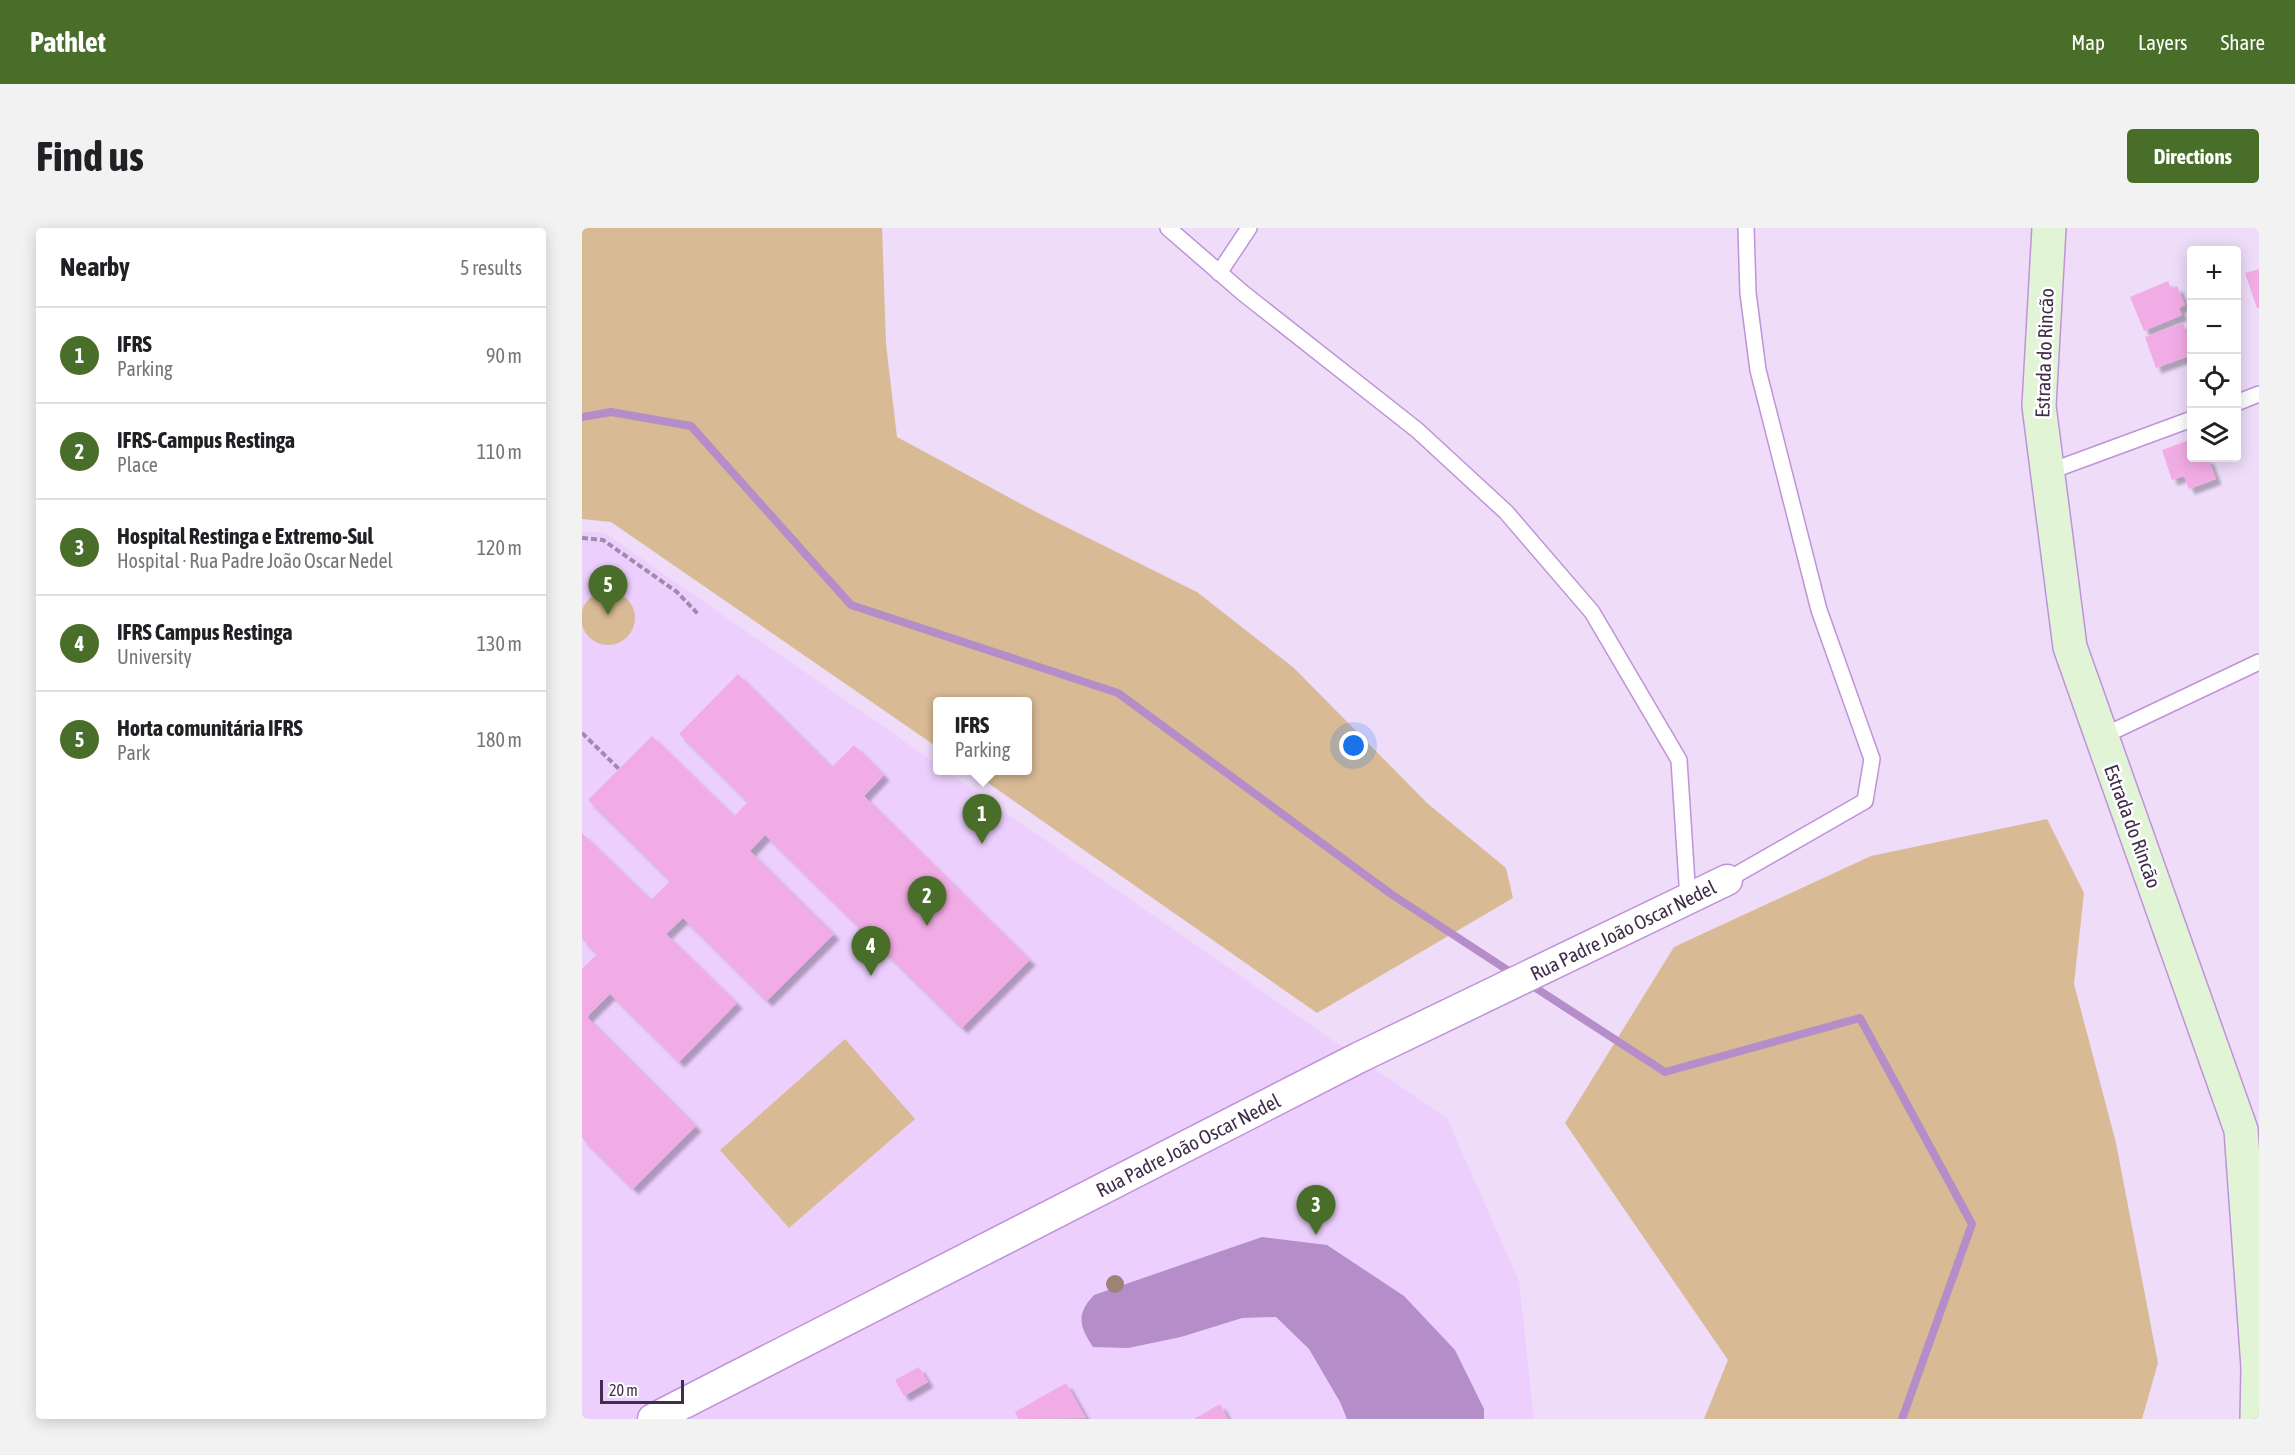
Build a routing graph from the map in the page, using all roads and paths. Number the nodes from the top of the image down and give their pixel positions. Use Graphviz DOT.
graph roads {
  1 [pos="1168,228"];
  2 [pos="1248,228"];
  3 [pos="1746,228"];
  4 [pos="2049,228"];
  5 [pos="1219,273"];
  6 [pos="2259,394"];
  7 [pos="2241,400"];
  8 [pos="2187,421"];
  9 [pos="2048,472"];
  10 [pos="582,538"];
  11 [pos="699,615"];
  12 [pos="2259,662"];
  13 [pos="582,733"];
  14 [pos="2102,737"];
  15 [pos="619,769"];
  16 [pos="1727,880"];
  17 [pos="1688,899"];
  18 [pos="2250,1131"];
  19 [pos="653,1419"];
  20 [pos="2257,1419"];
  1 -- 5 [label="lane"];
  2 -- 5 [label="lane"];
  3 -- 16 [label="lane"];
  4 -- 9 [label="street, Estrada do Rincão"];
  5 -- 17 [label="lane"];
  6 -- 7 [label="lane"];
  8 -- 9 [label="lane"];
  9 -- 14 [label="street, Estrada do Rincão"];
  10 -- 11 [label="path"];
  12 -- 14 [label="lane"];
  13 -- 15 [label="path"];
  14 -- 18 [label="street, Estrada do Rincão"];
  16 -- 17 [label="street, Rua Padre João Oscar Nedel"];
  17 -- 19 [label="street, Rua Padre João Oscar Nedel"];
  18 -- 20 [label="street, Estrada do Rincão"];
}
